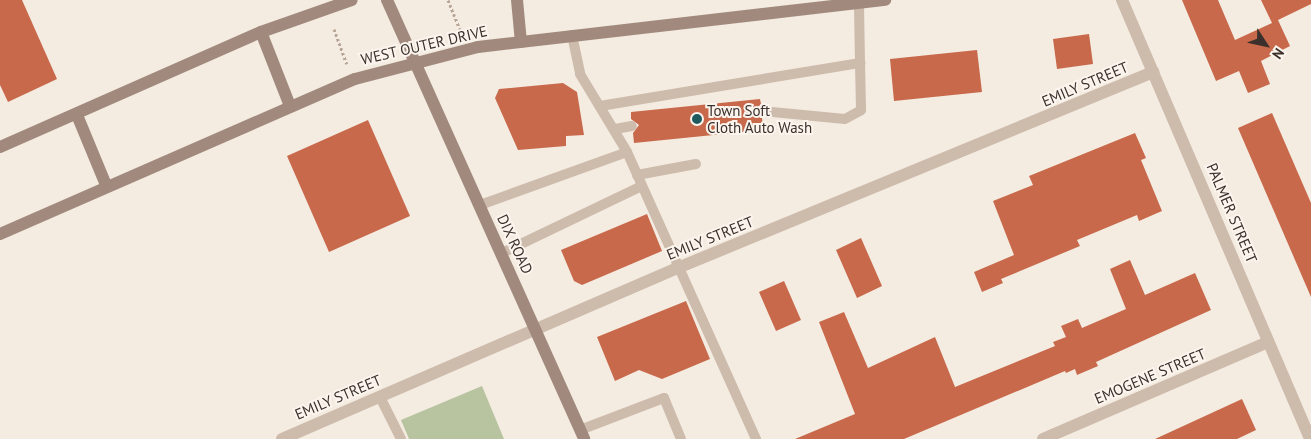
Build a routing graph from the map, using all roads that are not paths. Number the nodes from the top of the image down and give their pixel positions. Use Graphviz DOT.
graph roads {
  1 [pos="352,0"];
  2 [pos="387,0"];
  3 [pos="517,0"];
  4 [pos="886,0"];
  5 [pos="1122,0"];
  6 [pos="859,4"];
  7 [pos="261,32"];
  8 [pos="572,35"];
  9 [pos="521,42"];
  10 [pos="415,63"];
  11 [pos="860,63"];
  12 [pos="1154,72"];
  13 [pos="290,106"];
  14 [pos="600,106"];
  15 [pos="761,110"];
  16 [pos="77,115"];
  17 [pos="632,126"];
  18 [pos="614,129"];
  19 [pos="1,145"];
  20 [pos="628,152"];
  21 [pos="696,164"];
  22 [pos="637,175"];
  23 [pos="106,185"];
  24 [pos="642,186"];
  25 [pos="480,205"];
  26 [pos="0,234"];
  27 [pos="502,253"];
  28 [pos="680,267"];
  29 [pos="537,329"];
  30 [pos="1268,342"];
  31 [pos="380,397"];
  32 [pos="582,434"];
  33 [pos="282,439"];
  34 [pos="400,439"];
  35 [pos="681,439"];
  36 [pos="756,439"];
  37 [pos="1043,439"];
  38 [pos="1310,439"];
  1 -- 7 [label="main road"];
  2 -- 10 [label="main road, DIX ROAD"];
  3 -- 9 [label="main road"];
  4 -- 6 [label="main road, WEST OUTER DRIVE"];
  5 -- 12 [label="street, PALMER STREET"];
  6 -- 8 [label="main road, WEST OUTER DRIVE"];
  6 -- 11 [label="lane"];
  7 -- 13 [label="main road"];
  7 -- 16 [label="main road"];
  8 -- 9 [label="main road, WEST OUTER DRIVE"];
  8 -- 14 [label="lane"];
  9 -- 10 [label="main road, WEST OUTER DRIVE"];
  10 -- 13 [label="main road, WEST OUTER DRIVE"];
  10 -- 25 [label="main road, DIX ROAD"];
  11 -- 14 [label="lane"];
  11 -- 15 [label="lane"];
  12 -- 28 [label="street, EMILY STREET"];
  12 -- 30 [label="street, PALMER STREET"];
  13 -- 23 [label="main road, WEST OUTER DRIVE"];
  14 -- 18 [label="lane"];
  16 -- 19 [label="main road"];
  16 -- 23 [label="main road"];
  17 -- 18 [label="lane"];
  18 -- 20 [label="lane"];
  20 -- 22 [label="lane"];
  20 -- 25 [label="lane"];
  21 -- 22 [label="lane"];
  22 -- 24 [label="lane"];
  23 -- 26 [label="main road, WEST OUTER DRIVE"];
  24 -- 27 [label="lane"];
  24 -- 28 [label="lane"];
  25 -- 27 [label="main road, DIX ROAD"];
  27 -- 29 [label="main road, DIX ROAD"];
  28 -- 29 [label="street, EMILY STREET"];
  28 -- 36 [label="lane"];
  29 -- 31 [label="street, EMILY STREET"];
  29 -- 32 [label="main road, DIX ROAD"];
  30 -- 37 [label="street, EMOGENE STREET"];
  30 -- 38 [label="street, PALMER STREET"];
  31 -- 33 [label="street, EMILY STREET"];
  31 -- 34 [label="lane"];
  32 -- 35 [label="lane"];
}
